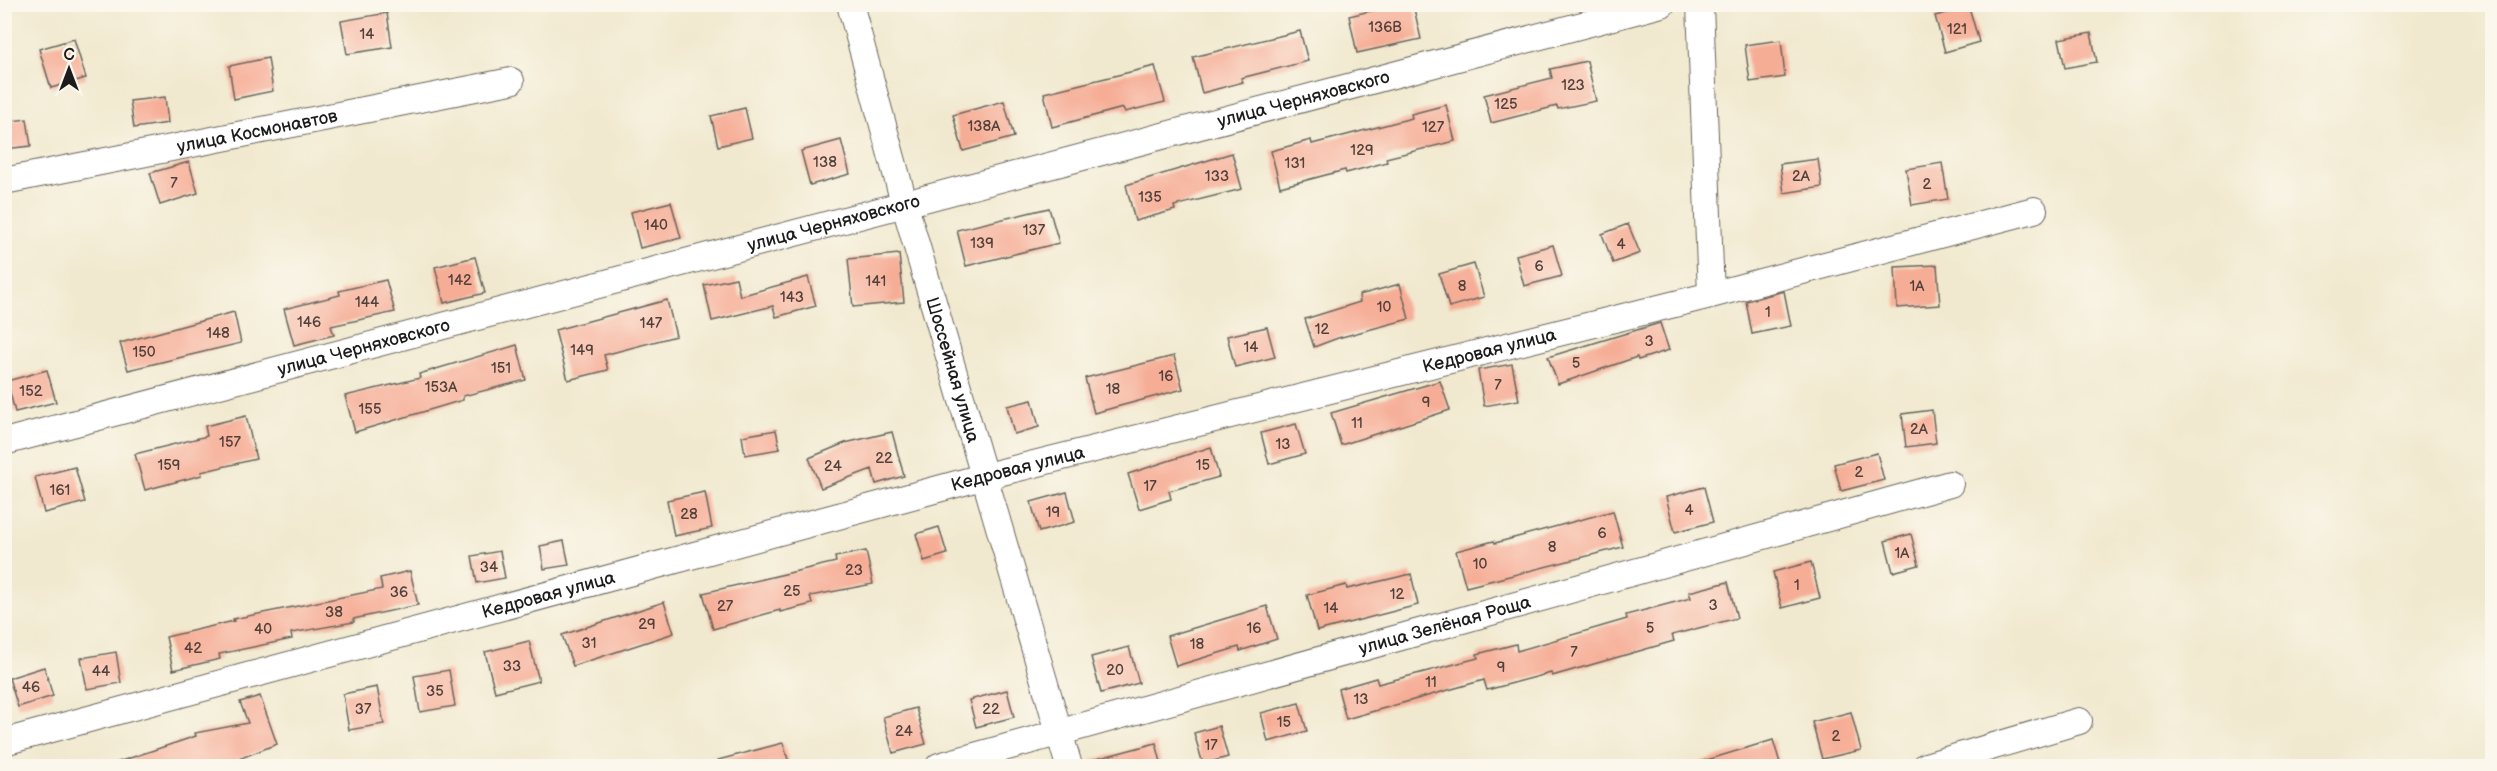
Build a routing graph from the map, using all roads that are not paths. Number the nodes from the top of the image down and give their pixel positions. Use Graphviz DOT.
graph roads {
  1 [pos="850,4"];
  2 [pos="1662,4"];
  3 [pos="1700,4"];
  4 [pos="511,81"];
  5 [pos="4,181"];
  6 [pos="905,206"];
  7 [pos="2034,210"];
  8 [pos="1711,295"];
  9 [pos="4,442"];
  10 [pos="986,476"];
  11 [pos="1950,484"];
  12 [pos="2079,721"];
  13 [pos="1061,733"];
  14 [pos="4,742"];
  15 [pos="939,766"];
  16 [pos="1069,766"];
  17 [pos="1926,766"];
  1 -- 6 [label="street, Шоссейная улица"];
  2 -- 6 [label="street, улица Черняховского"];
  3 -- 8 [label="street"];
  4 -- 5 [label="street, улица Космонавтов"];
  6 -- 9 [label="street, улица Черняховского"];
  6 -- 10 [label="street, Шоссейная улица"];
  7 -- 8 [label="street, Кедровая улица"];
  8 -- 10 [label="street, Кедровая улица"];
  10 -- 13 [label="street, Шоссейная улица"];
  10 -- 14 [label="street, Кедровая улица"];
  11 -- 13 [label="street, улица Зелёная Роща"];
  12 -- 17 [label="street"];
  13 -- 15 [label="street, улица Зелёная Роща"];
  13 -- 16 [label="street, Шоссейная улица"];
}
